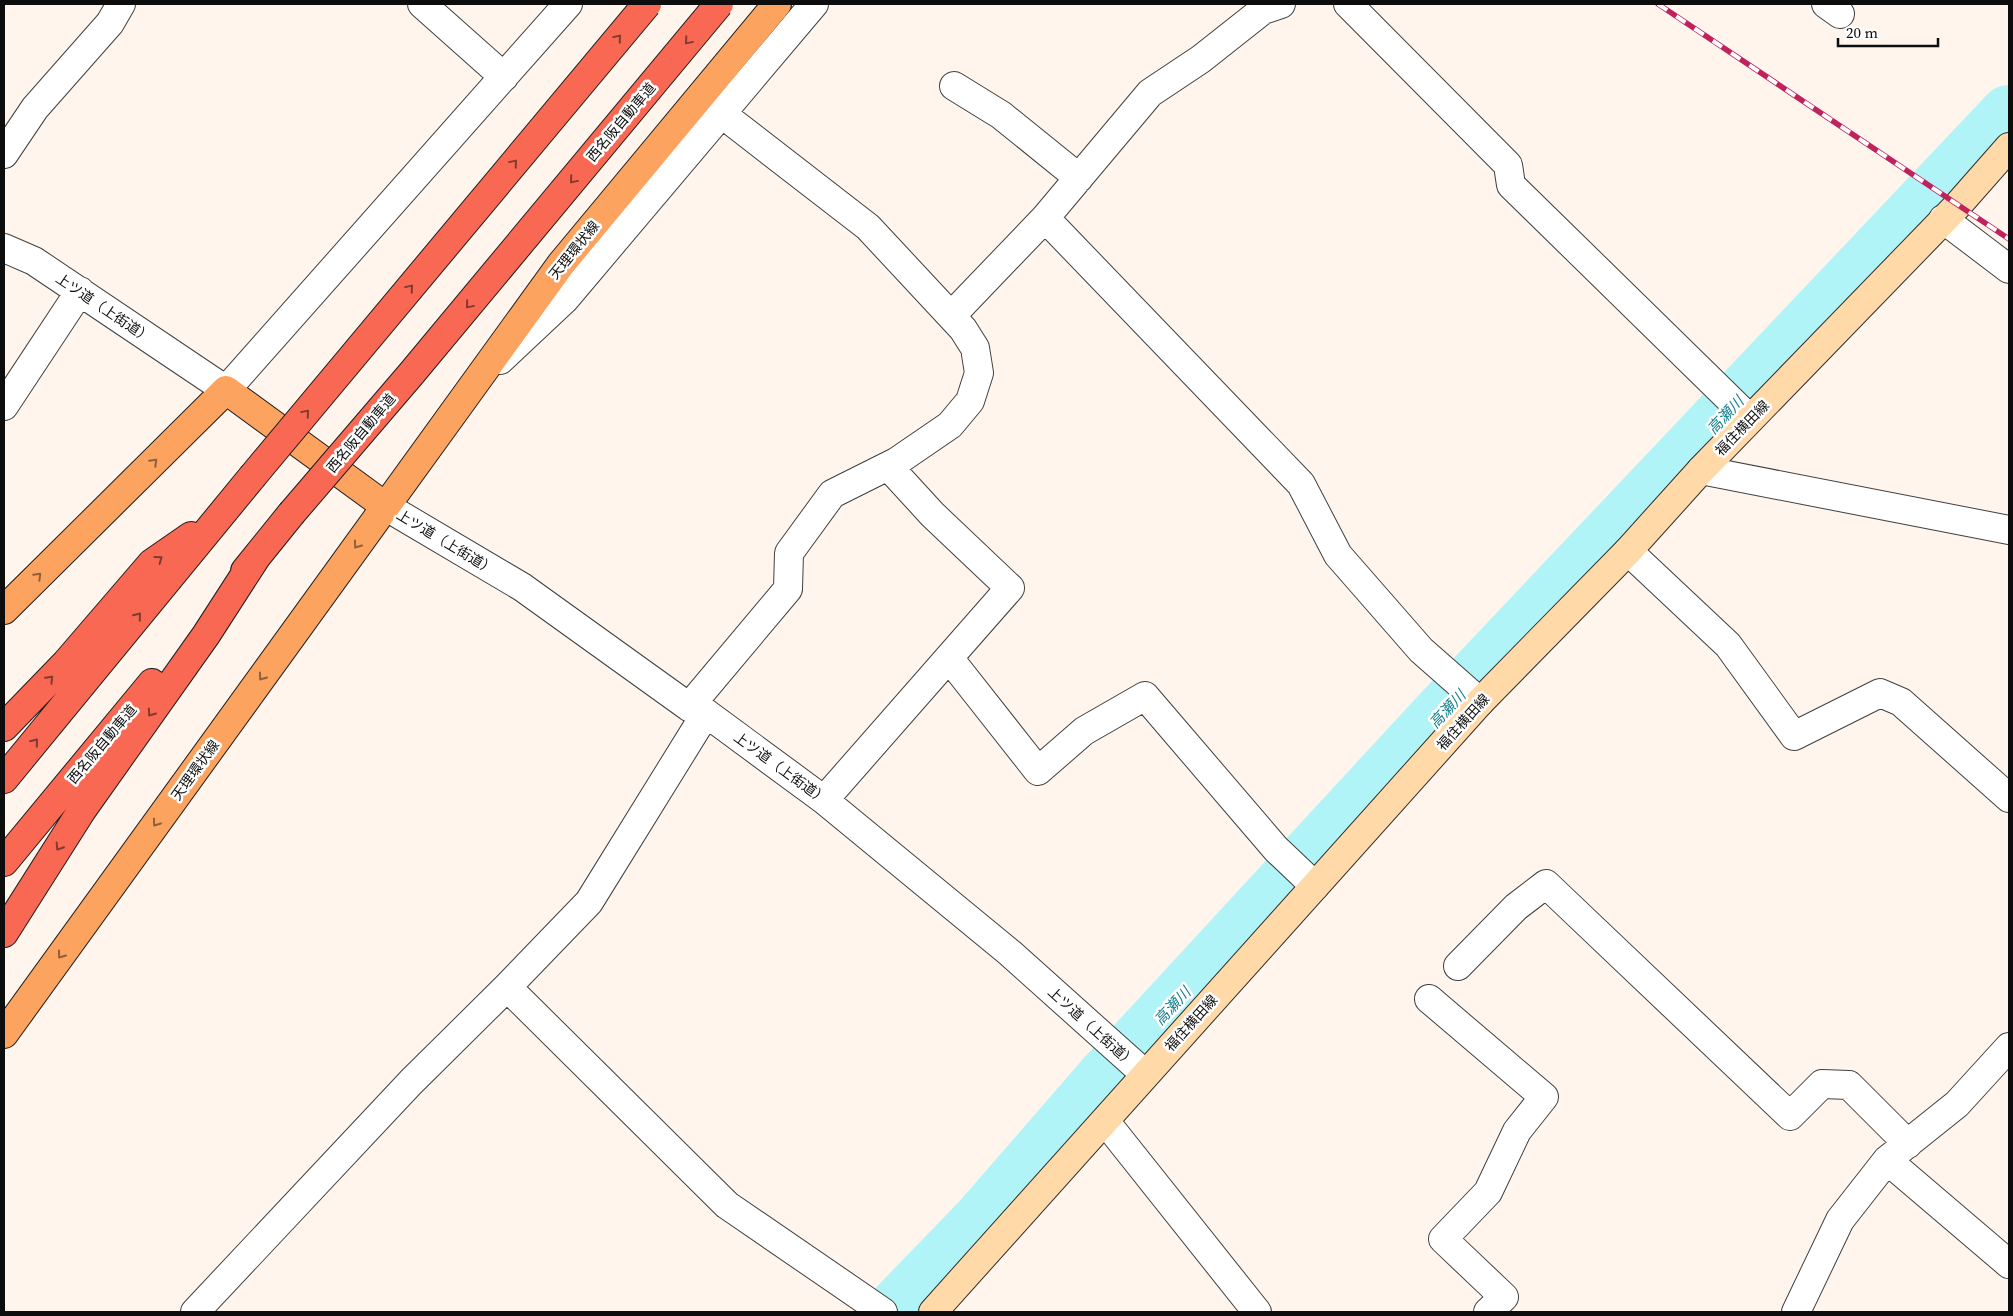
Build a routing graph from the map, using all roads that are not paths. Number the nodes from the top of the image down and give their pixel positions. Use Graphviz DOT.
graph roads {
  1 [pos="121,4"];
  2 [pos="422,4"];
  3 [pos="568,4"];
  4 [pos="648,4"];
  5 [pos="719,4"];
  6 [pos="776,4"];
  7 [pos="814,4"];
  8 [pos="1282,4"];
  9 [pos="1348,4"];
  10 [pos="504,76"];
  11 [pos="954,86"];
  12 [pos="722,114"];
  13 [pos="2009,147"];
  14 [pos="4,154"];
  15 [pos="1079,178"];
  16 [pos="1045,218"];
  17 [pos="1943,220"];
  18 [pos="4,248"];
  19 [pos="2009,269"];
  20 [pos="80,291"];
  21 [pos="951,316"];
  22 [pos="474,385"];
  23 [pos="226,390"];
  24 [pos="4,406"];
  25 [pos="1750,419"];
  26 [pos="888,466"];
  27 [pos="1701,470"];
  28 [pos="385,506"];
  29 [pos="222,514"];
  30 [pos="2009,530"];
  31 [pos="1628,551"];
  32 [pos="257,556"];
  33 [pos="4,610"];
  34 [pos="949,658"];
  35 [pos="1480,702"];
  36 [pos="698,710"];
  37 [pos="4,727"];
  38 [pos="4,779"];
  39 [pos="2009,798"];
  40 [pos="824,800"];
  41 [pos="4,862"];
  42 [pos="1315,886"];
  43 [pos="4,933"];
  44 [pos="1458,966"];
  45 [pos="507,987"];
  46 [pos="1429,999"];
  47 [pos="4,1034"];
  48 [pos="2009,1047"];
  49 [pos="1145,1074"];
  50 [pos="1105,1121"];
  51 [pos="1908,1144"];
  52 [pos="1887,1160"];
  53 [pos="2009,1264"];
  54 [pos="194,1312"];
  55 [pos="883,1312"];
  56 [pos="933,1312"];
  57 [pos="1256,1312"];
  58 [pos="1488,1312"];
  59 [pos="1796,1312"];
  1 -- 14 [label="street"];
  2 -- 10 [label="street"];
  3 -- 10 [label="street"];
  29 -- 4 [label="highway, one-way, bridge"];
  5 -- 32 [label="highway, 西名阪自動車道, one-way, bridge"];
  6 -- 22 [label="main road, 天理環状線"];
  7 -- 12 [label="street"];
  8 -- 15 [label="street"];
  9 -- 25 [label="street"];
  10 -- 23 [label="street"];
  11 -- 15 [label="street"];
  12 -- 21 [label="street"];
  12 -- 22 [label="street"];
  13 -- 17 [label="main road, 福住横田線"];
  15 -- 16 [label="street"];
  16 -- 21 [label="street"];
  16 -- 35 [label="street"];
  17 -- 19 [label="street"];
  17 -- 25 [label="main road, 福住横田線"];
  18 -- 20 [label="street, 上ツ道（上街道）"];
  20 -- 23 [label="street, 上ツ道（上街道）"];
  20 -- 24 [label="street"];
  21 -- 26 [label="street"];
  22 -- 28 [label="main road, 天理環状線"];
  23 -- 28 [label="main road"];
  33 -- 23 [label="main road, one-way"];
  25 -- 27 [label="main road, 福住横田線"];
  26 -- 34 [label="street"];
  26 -- 36 [label="street"];
  27 -- 30 [label="street"];
  27 -- 31 [label="main road, 福住横田線"];
  28 -- 36 [label="street, 上ツ道（上街道）"];
  28 -- 47 [label="main road, 天理環状線, one-way"];
  37 -- 29 [label="highway, one-way"];
  38 -- 29 [label="highway, one-way"];
  31 -- 35 [label="main road, 福住横田線"];
  31 -- 39 [label="street"];
  32 -- 41 [label="highway, 西名阪自動車道"];
  32 -- 43 [label="highway, one-way"];
  34 -- 40 [label="street"];
  34 -- 42 [label="street"];
  35 -- 42 [label="main road, 福住横田線"];
  36 -- 40 [label="street, 上ツ道（上街道）"];
  36 -- 45 [label="street"];
  40 -- 49 [label="street, 上ツ道（上街道）"];
  42 -- 49 [label="main road, 福住横田線"];
  44 -- 51 [label="street"];
  45 -- 54 [label="street"];
  45 -- 55 [label="street"];
  46 -- 58 [label="street"];
  48 -- 51 [label="street"];
  49 -- 50 [label="main road, 福住横田線"];
  50 -- 56 [label="main road, 福住横田線"];
  50 -- 57 [label="street"];
  51 -- 52 [label="street"];
  52 -- 53 [label="street"];
  52 -- 59 [label="street"];
}
